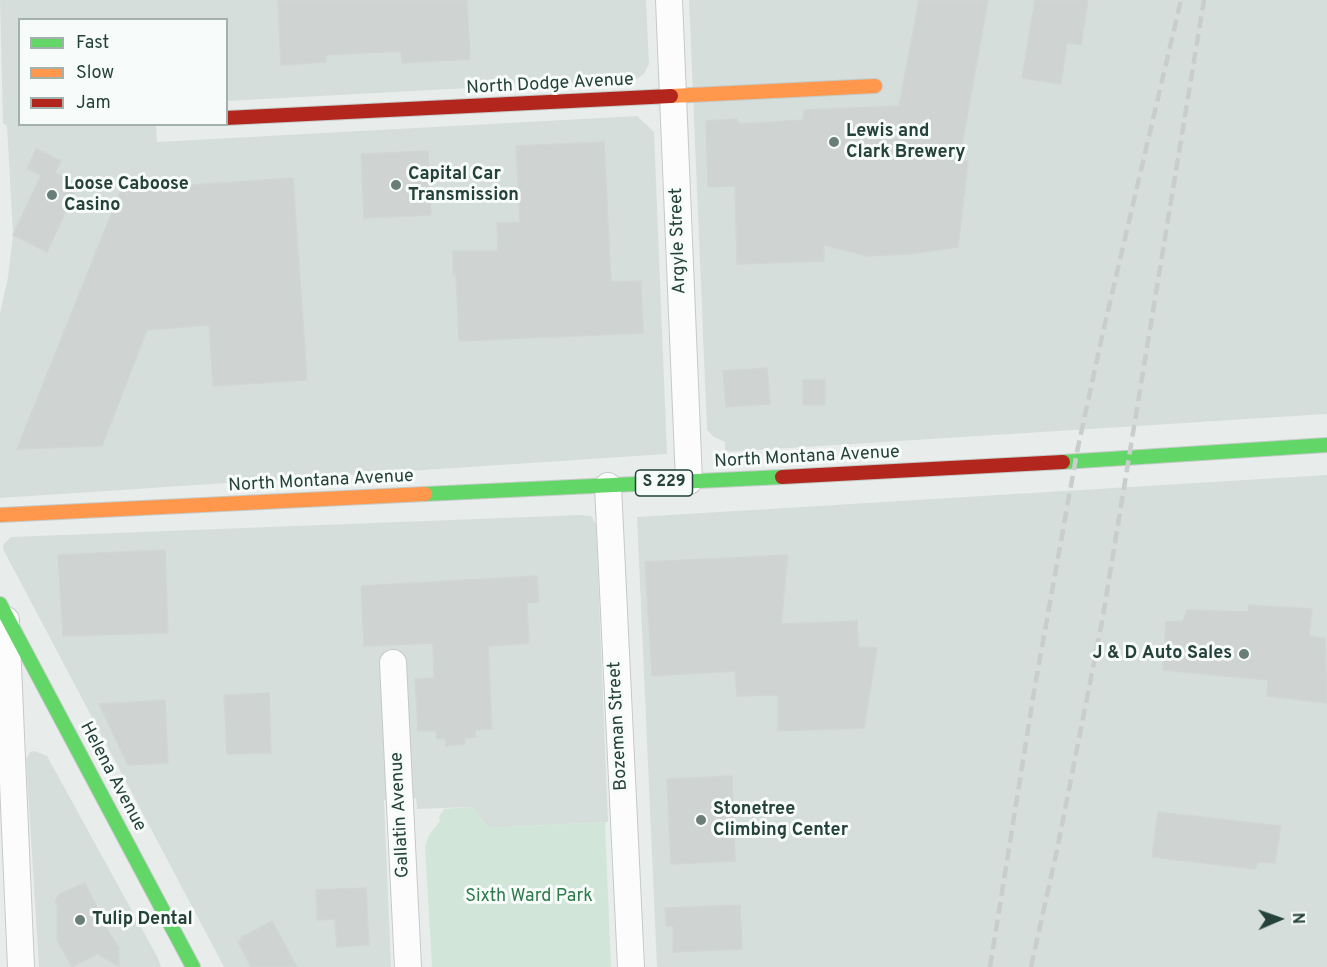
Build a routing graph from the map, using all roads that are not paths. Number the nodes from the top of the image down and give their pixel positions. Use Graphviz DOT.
graph roads {
  1 [pos="669,0"];
  2 [pos="875,86"];
  3 [pos="673,97"];
  4 [pos="228,118"];
  5 [pos="1327,445"];
  6 [pos="689,481"];
  7 [pos="608,486"];
  8 [pos="0,515"];
  9 [pos="3,610"];
  10 [pos="393,663"];
  11 [pos="21,967"];
  12 [pos="193,967"];
  13 [pos="408,967"];
  14 [pos="631,967"];
  1 -- 3 [label="street, Argyle Street"];
  2 -- 3 [label="main road, North Dodge Avenue"];
  3 -- 4 [label="main road, North Dodge Avenue"];
  3 -- 6 [label="street, Argyle Street"];
  5 -- 6 [label="main road, North Montana Avenue / S 229"];
  6 -- 7 [label="main road, North Montana Avenue / S 229"];
  7 -- 8 [label="main road, North Montana Avenue / S 229"];
  7 -- 14 [label="street, Bozeman Street"];
  9 -- 11 [label="street"];
  9 -- 12 [label="main road, Helena Avenue"];
  10 -- 13 [label="street, Gallatin Avenue"];
}
